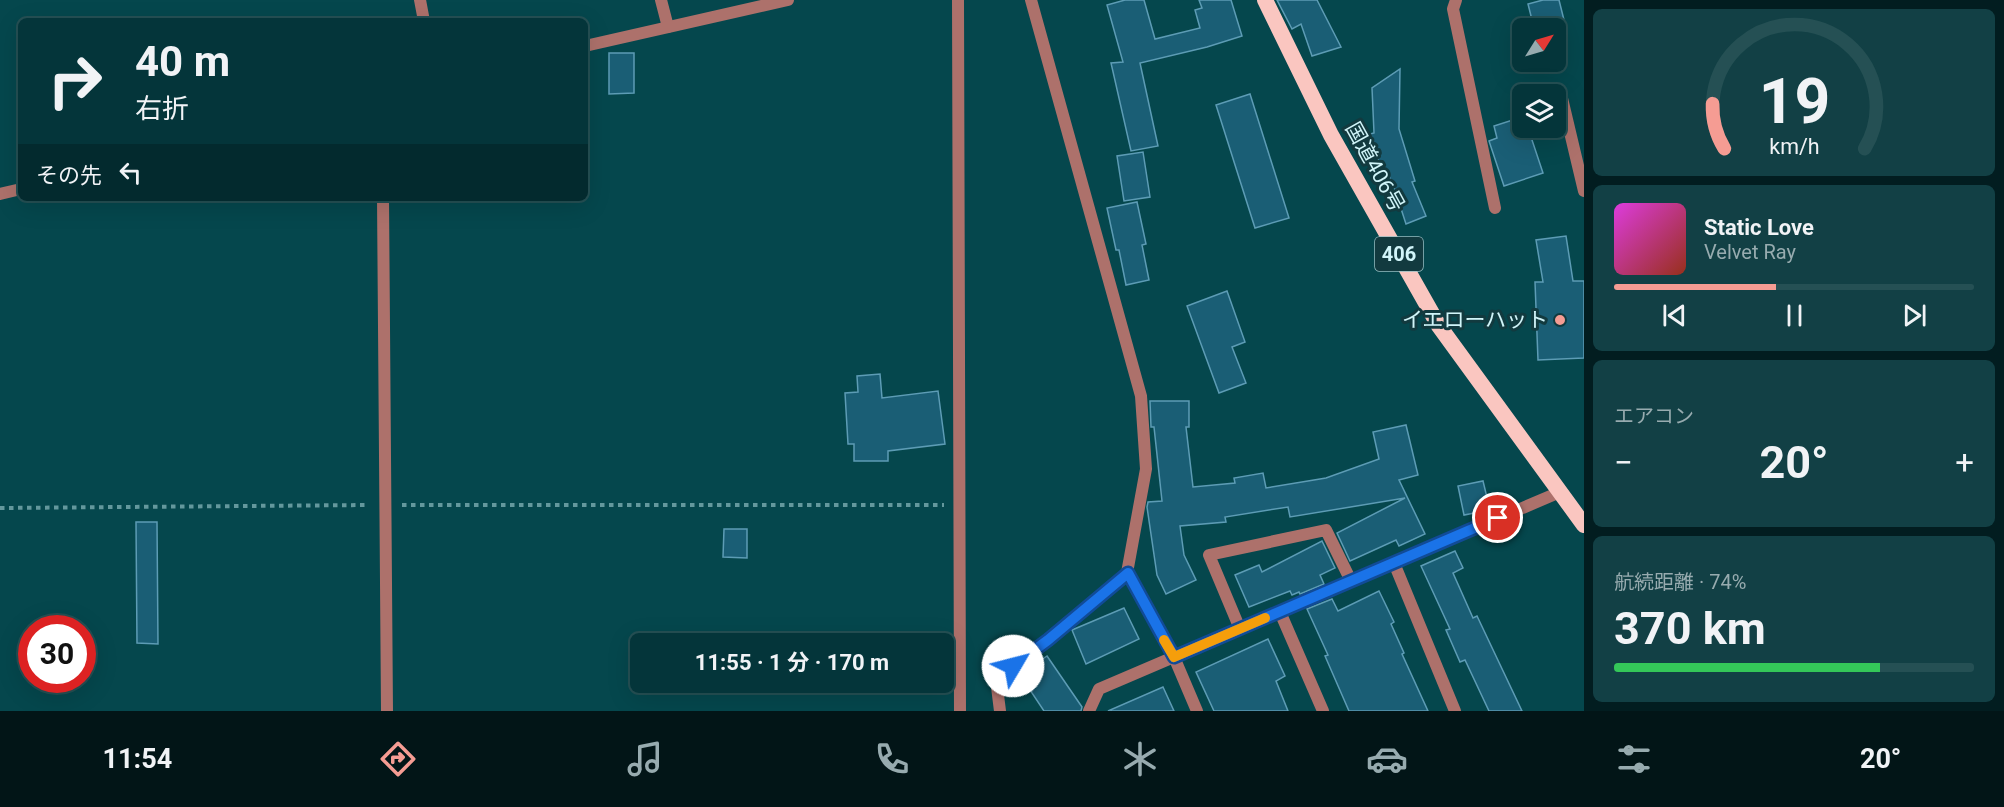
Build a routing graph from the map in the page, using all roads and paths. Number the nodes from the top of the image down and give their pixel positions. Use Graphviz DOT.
graph roads {
  1 [pos="420,0"];
  2 [pos="661,0"];
  3 [pos="788,0"];
  4 [pos="958,0"];
  5 [pos="1031,0"];
  6 [pos="1265,0"];
  7 [pos="1456,0"];
  8 [pos="423,18"];
  9 [pos="668,27"];
  10 [pos="588,45"];
  11 [pos="1566,115"];
  12 [pos="18,190"];
  13 [pos="1584,191"];
  14 [pos="0,194"];
  15 [pos="383,201"];
  16 [pos="1495,207"];
  17 [pos="1560,492"];
  18 [pos="386,505"];
  19 [pos="960,506"];
  20 [pos="0,508"];
  21 [pos="1584,525"];
  22 [pos="1394,563"];
  23 [pos="1128,573"];
  24 [pos="1351,581"];
  25 [pos="1280,612"];
  26 [pos="1240,629"];
  27 [pos="1174,657"];
  28 [pos="387,711"];
  29 [pos="960,711"];
  30 [pos="1000,711"];
  31 [pos="1089,711"];
  32 [pos="1197,711"];
  33 [pos="1323,711"];
  34 [pos="1455,711"];
  1 -- 8 [label="street"];
  2 -- 9 [label="street"];
  3 -- 9 [label="street"];
  4 -- 19 [label="street"];
  5 -- 23 [label="street"];
  6 -- 17 [label="highway, 国道406号 / 406"];
  7 -- 16 [label="street"];
  9 -- 10 [label="street"];
  11 -- 13 [label="street"];
  12 -- 14 [label="street"];
  15 -- 18 [label="street"];
  17 -- 21 [label="highway, 国道406号 / 406"];
  17 -- 22 [label="street"];
  18 -- 19 [label="path"];
  18 -- 20 [label="path"];
  18 -- 28 [label="street"];
  19 -- 29 [label="street"];
  22 -- 24 [label="street"];
  22 -- 34 [label="street"];
  23 -- 27 [label="street"];
  23 -- 30 [label="street"];
  24 -- 25 [label="street"];
  24 -- 26 [label="street"];
  25 -- 26 [label="street"];
  25 -- 33 [label="street"];
  26 -- 27 [label="street"];
  27 -- 31 [label="street"];
  27 -- 32 [label="street"];
}
